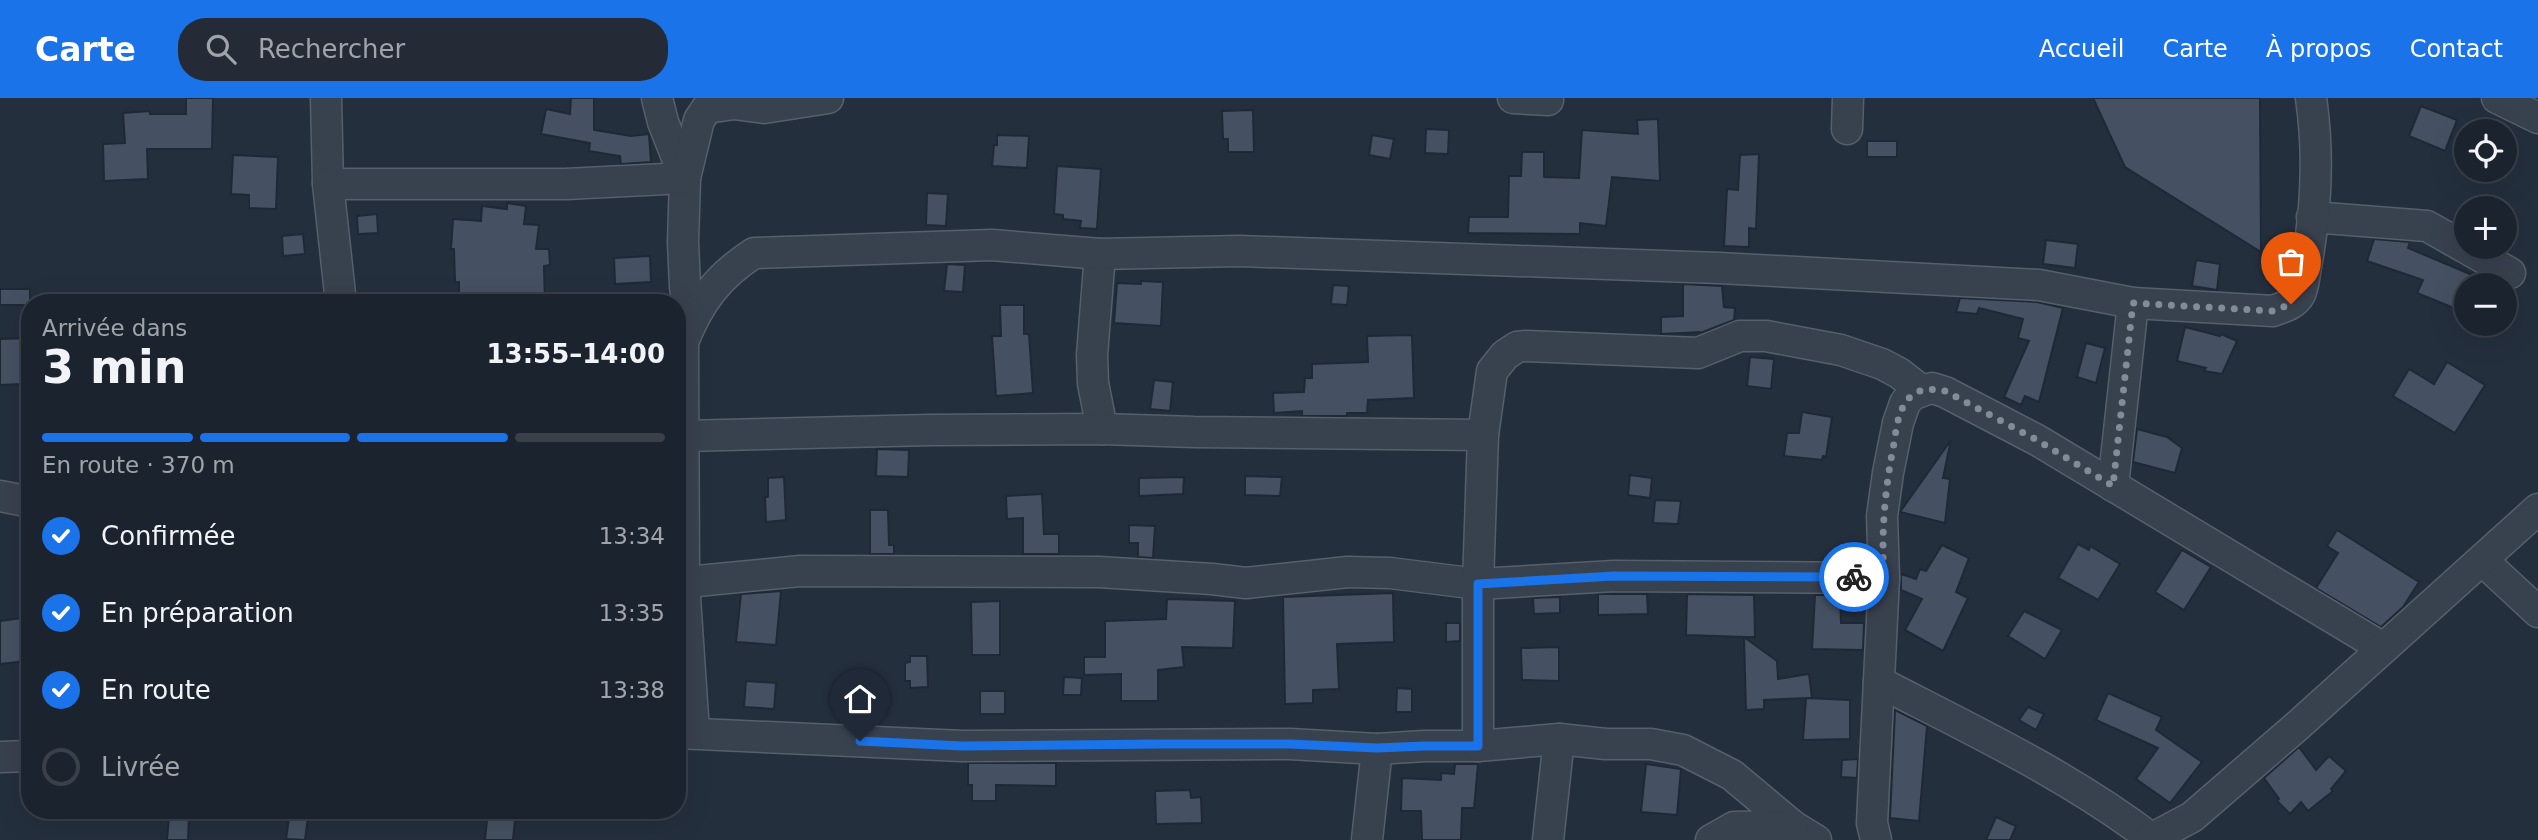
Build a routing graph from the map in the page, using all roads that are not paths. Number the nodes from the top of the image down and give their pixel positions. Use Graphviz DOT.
graph roads {
  1 [pos="326,98"];
  2 [pos="657,98"];
  3 [pos="828,98"];
  4 [pos="1513,98"];
  5 [pos="1848,98"];
  6 [pos="2311,98"];
  7 [pos="2497,98"];
  8 [pos="1548,100"];
  9 [pos="2538,118"];
  10 [pos="1847,129"];
  11 [pos="685,178"];
  12 [pos="328,184"];
  13 [pos="2312,217"];
  14 [pos="1100,254"];
  15 [pos="2510,272"];
  16 [pos="340,294"];
  17 [pos="673,294"];
  18 [pos="2133,303"];
  19 [pos="686,314"];
  20 [pos="691,322"];
  21 [pos="686,334"];
  22 [pos="1922,391"];
  23 [pos="1102,429"];
  24 [pos="1483,435"];
  25 [pos="686,439"];
  26 [pos="2113,486"];
  27 [pos="0,496"];
  28 [pos="21,500"];
  29 [pos="2538,509"];
  30 [pos="2482,560"];
  31 [pos="1884,578"];
  32 [pos="686,582"];
  33 [pos="1478,584"];
  34 [pos="2538,612"];
  35 [pos="2383,648"];
  36 [pos="1879,682"];
  37 [pos="686,733"];
  38 [pos="1559,739"];
  39 [pos="1478,746"];
  40 [pos="1377,748"];
  41 [pos="21,756"];
  42 [pos="0,757"];
  43 [pos="1804,833"];
  44 [pos="2163,837"];
  45 [pos="1367,840"];
  46 [pos="1548,840"];
  47 [pos="1712,840"];
  48 [pos="1876,840"];
  1 -- 12 [label="street"];
  2 -- 11 [label="street"];
  3 -- 11 [label="street"];
  4 -- 8 [label="street"];
  5 -- 10 [label="street"];
  6 -- 13 [label="street"];
  7 -- 9 [label="street"];
  11 -- 12 [label="street"];
  11 -- 17 [label="street"];
  12 -- 16 [label="street"];
  13 -- 15 [label="street"];
  13 -- 18 [label="street"];
  14 -- 18 [label="street"];
  14 -- 20 [label="street"];
  14 -- 23 [label="street"];
  18 -- 26 [label="street"];
  19 -- 20 [label="street"];
  20 -- 21 [label="street"];
  22 -- 24 [label="street"];
  22 -- 26 [label="street"];
  22 -- 31 [label="street"];
  23 -- 24 [label="street"];
  23 -- 25 [label="street"];
  24 -- 33 [label="street"];
  26 -- 35 [label="street"];
  27 -- 28 [label="street"];
  29 -- 30 [label="street"];
  30 -- 34 [label="street"];
  30 -- 35 [label="street"];
  31 -- 33 [label="street"];
  31 -- 36 [label="street"];
  32 -- 33 [label="street"];
  33 -- 39 [label="street"];
  35 -- 44 [label="street"];
  36 -- 44 [label="street"];
  36 -- 48 [label="street"];
  37 -- 40 [label="street"];
  38 -- 39 [label="street"];
  38 -- 43 [label="street"];
  38 -- 46 [label="street"];
  39 -- 40 [label="street"];
  40 -- 45 [label="street"];
  41 -- 42 [label="street"];
  43 -- 47 [label="street"];
}
